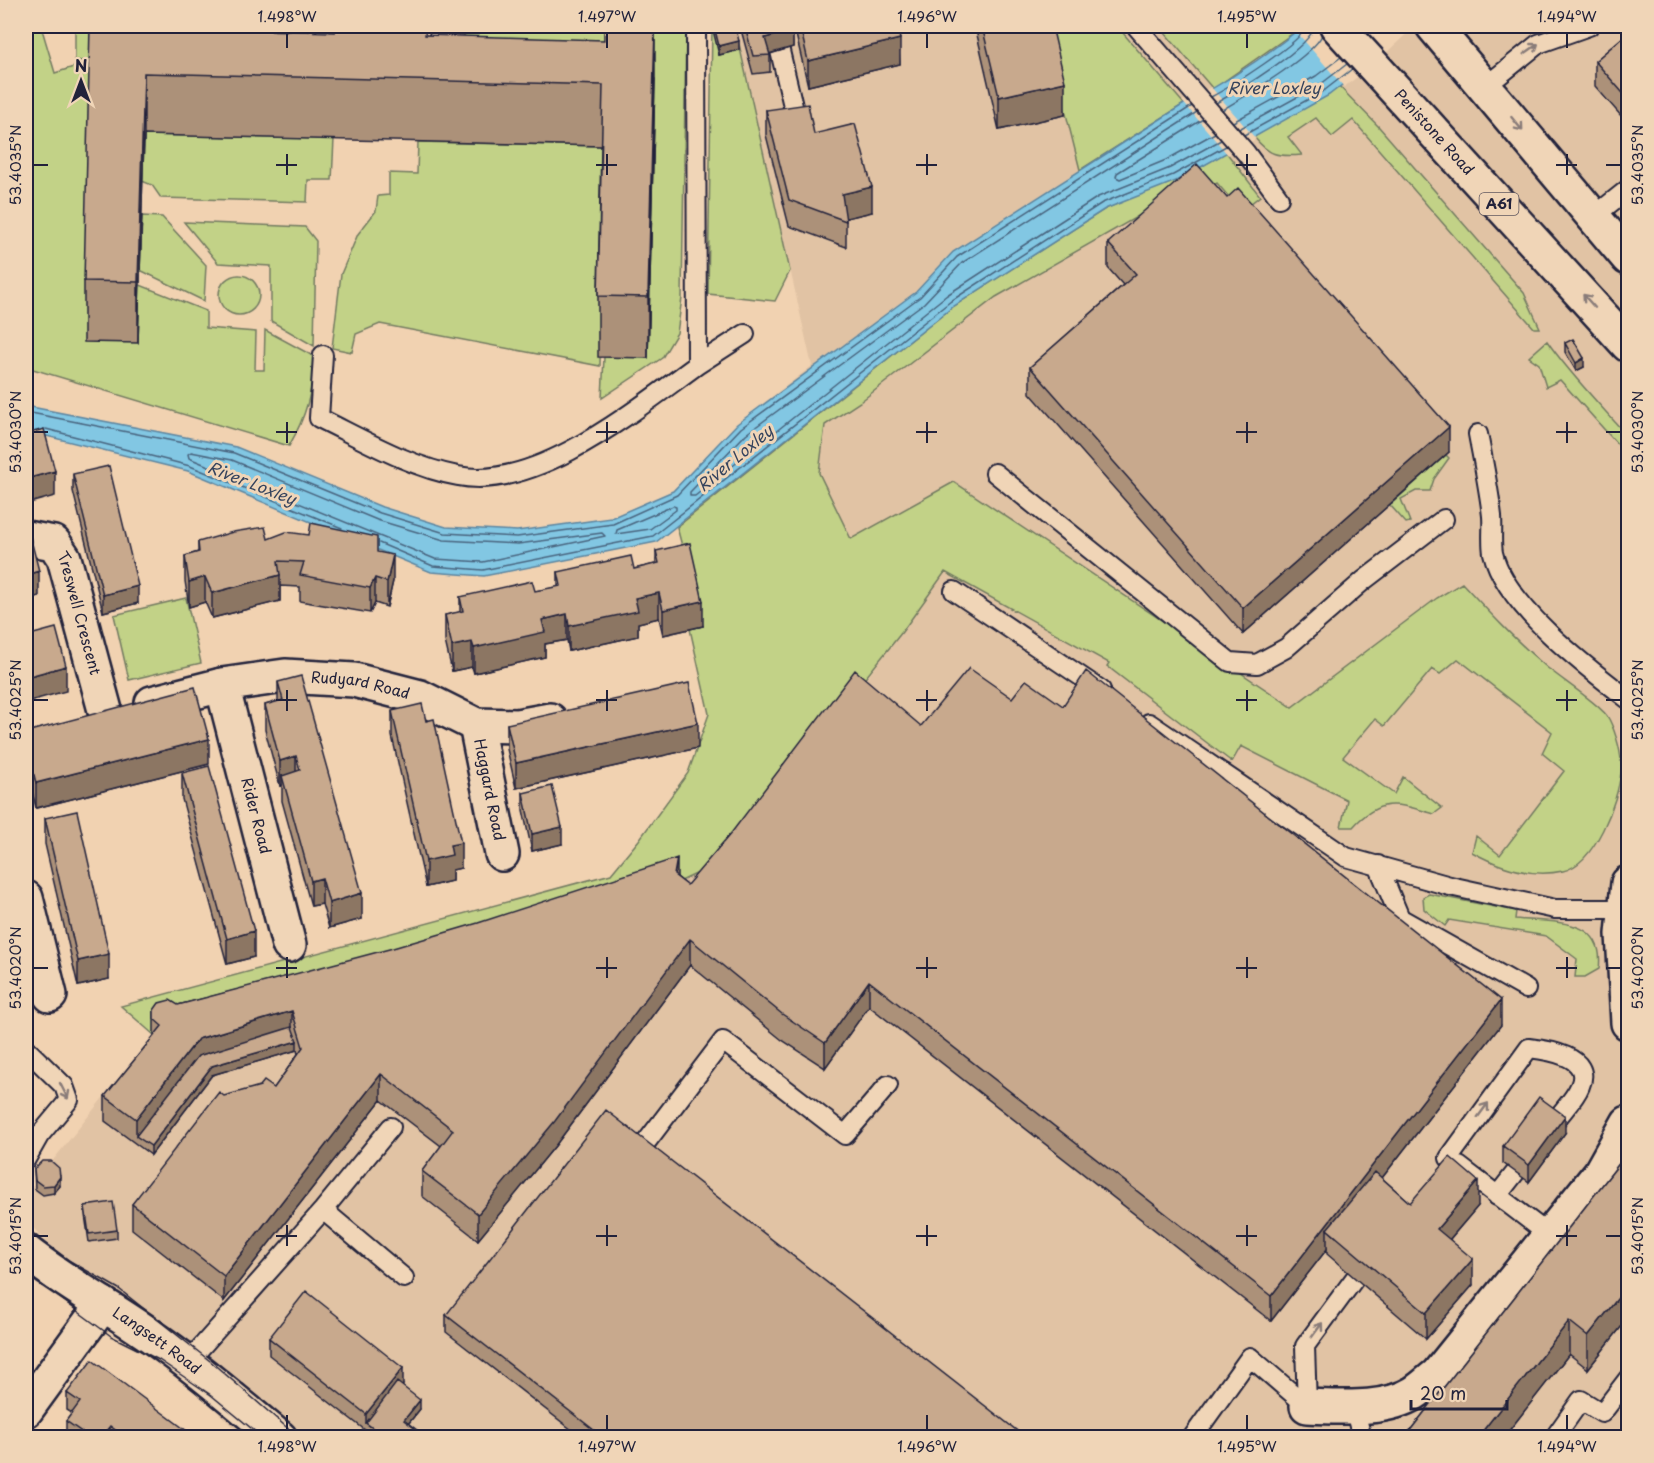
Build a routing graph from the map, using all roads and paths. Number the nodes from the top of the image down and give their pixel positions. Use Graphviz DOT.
graph roads {
  1 [pos="325,26"];
  2 [pos="442,26"];
  3 [pos="696,26"];
  4 [pos="1136,26"];
  5 [pos="1337,26"];
  6 [pos="1433,26"];
  7 [pos="1589,26"];
  8 [pos="780,51"];
  9 [pos="360,52"];
  10 [pos="403,54"];
  11 [pos="1486,86"];
  12 [pos="797,123"];
  13 [pos="1629,189"];
  14 [pos="1279,198"];
  15 [pos="1593,217"];
  16 [pos="1629,258"];
  17 [pos="745,334"];
  18 [pos="1629,345"];
  19 [pos="323,355"];
  20 [pos="697,365"];
  21 [pos="1478,434"];
  22 [pos="995,472"];
  23 [pos="1444,519"];
  24 [pos="26,537"];
  25 [pos="954,591"];
  26 [pos="222,685"];
  27 [pos="1113,698"];
  28 [pos="1629,699"];
  29 [pos="1132,712"];
  30 [pos="106,714"];
  31 [pos="579,714"];
  32 [pos="72,723"];
  33 [pos="476,725"];
  34 [pos="502,854"];
  35 [pos="1378,865"];
  36 [pos="26,898"];
  37 [pos="1626,915"];
  38 [pos="289,945"];
  39 [pos="1526,989"];
  40 [pos="50,995"];
  41 [pos="1629,1023"];
  42 [pos="26,1049"];
  43 [pos="888,1085"];
  44 [pos="1629,1123"];
  45 [pos="1553,1124"];
  46 [pos="391,1127"];
  47 [pos="31,1135"];
  48 [pos="1449,1158"];
  49 [pos="26,1159"];
  50 [pos="655,1167"];
  51 [pos="1515,1173"];
  52 [pos="1435,1176"];
  53 [pos="1497,1196"];
  54 [pos="322,1210"];
  55 [pos="1549,1235"];
  56 [pos="26,1252"];
  57 [pos="404,1278"];
  58 [pos="1355,1278"];
  59 [pos="103,1304"];
  60 [pos="188,1362"];
  61 [pos="1629,1379"];
  62 [pos="1622,1401"];
  63 [pos="1307,1406"];
  64 [pos="26,1410"];
  65 [pos="1358,1422"];
  66 [pos="280,1437"];
  67 [pos="1192,1437"];
  68 [pos="1554,1437"];
  1 -- 9 [label="lane"];
  2 -- 10 [label="lane"];
  3 -- 20 [label="lane"];
  4 -- 14 [label="lane"];
  18 -- 5 [label="main road, Penistone Road / A61, one-way"];
  6 -- 11 [label="main road"];
  11 -- 7 [label="lane, one-way"];
  8 -- 12 [label="lane"];
  11 -- 15 [label="main road, one-way"];
  13 -- 15 [label="lane"];
  15 -- 16 [label="main road"];
  17 -- 20 [label="lane"];
  19 -- 20 [label="lane"];
  21 -- 28 [label="lane"];
  22 -- 23 [label="lane"];
  24 -- 30 [label="main road, Treswell Crescent"];
  25 -- 27 [label="lane"];
  26 -- 30 [label="main road, Rudyard Road"];
  26 -- 33 [label="main road, Rudyard Road"];
  26 -- 38 [label="main road, Rider Road"];
  29 -- 35 [label="lane"];
  30 -- 32 [label="main road, Rudyard Road"];
  31 -- 33 [label="main road, Rudyard Road"];
  33 -- 34 [label="main road, Haggard Road"];
  35 -- 37 [label="lane"];
  35 -- 39 [label="lane"];
  36 -- 40 [label="main road"];
  37 -- 41 [label="main road"];
  42 -- 47 [label="lane, one-way"];
  43 -- 50 [label="lane"];
  44 -- 55 [label="main road"];
  48 -- 45 [label="lane, one-way"];
  46 -- 54 [label="lane"];
  47 -- 49 [label="lane"];
  48 -- 52 [label="lane"];
  48 -- 53 [label="lane"];
  51 -- 53 [label="lane"];
  53 -- 55 [label="lane"];
  54 -- 57 [label="lane"];
  54 -- 60 [label="lane"];
  55 -- 65 [label="main road"];
  56 -- 59 [label="main road, Langsett Road"];
  63 -- 58 [label="lane, one-way"];
  59 -- 60 [label="main road, Langsett Road"];
  59 -- 64 [label="main road"];
  60 -- 66 [label="main road, Langsett Road"];
  61 -- 62 [label="lane"];
  62 -- 68 [label="lane"];
  63 -- 65 [label="main road"];
  63 -- 67 [label="lane"];
}
